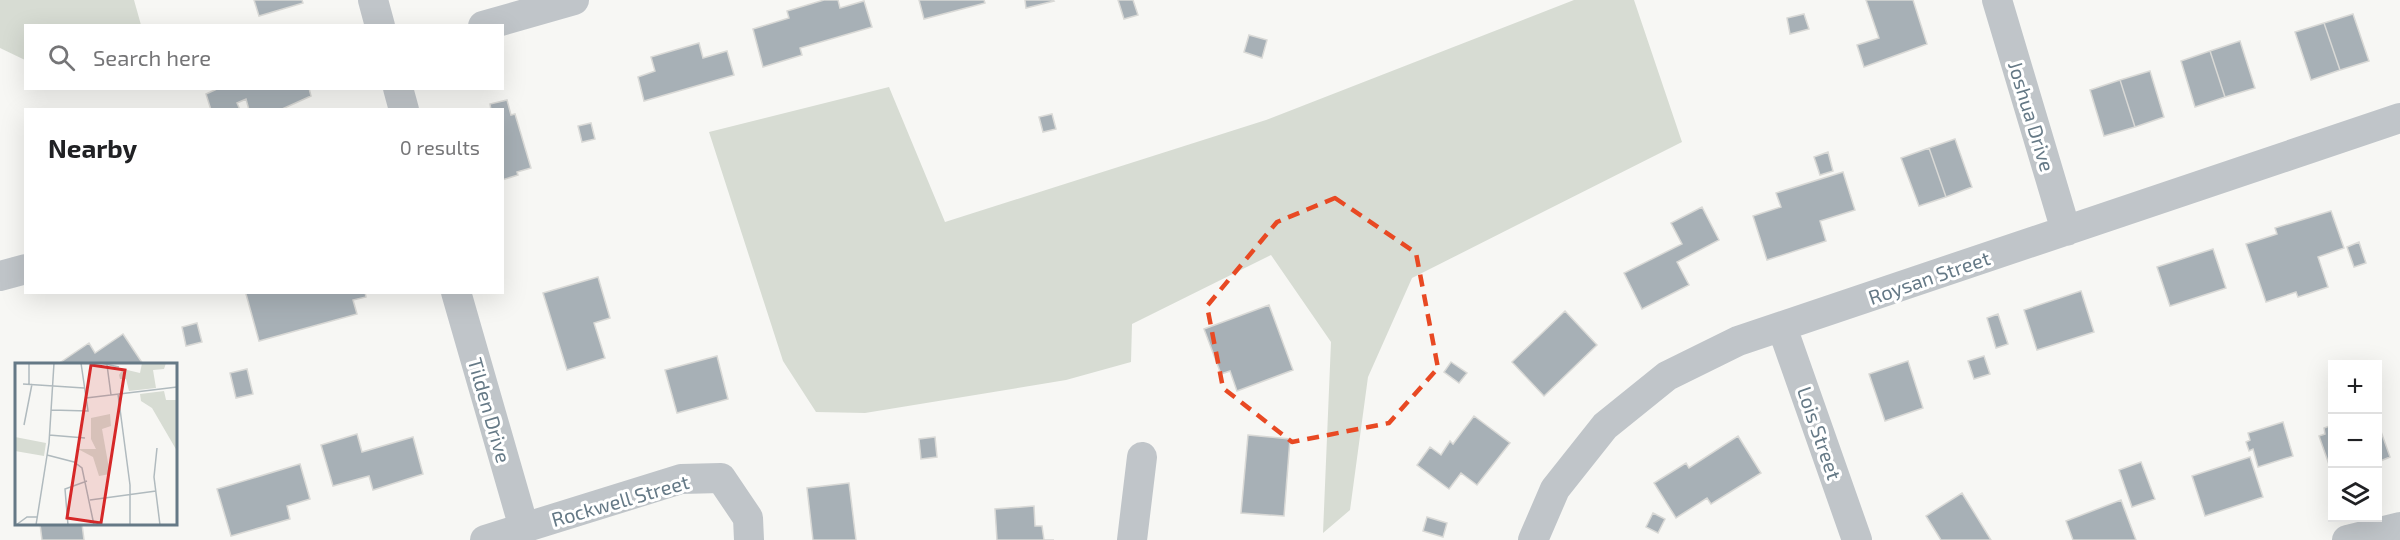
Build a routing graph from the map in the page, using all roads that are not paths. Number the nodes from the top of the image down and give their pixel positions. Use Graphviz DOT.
graph roads {
  1 [pos="373,0"];
  2 [pos="574,0"];
  3 [pos="1997,0"];
  4 [pos="379,24"];
  5 [pos="490,24"];
  6 [pos="399,90"];
  7 [pos="403,108"];
  8 [pos="2400,118"];
  9 [pos="2066,231"];
  10 [pos="24,270"];
  11 [pos="0,276"];
  12 [pos="457,294"];
  13 [pos="1782,327"];
  14 [pos="1142,457"];
  15 [pos="2400,527"];
  16 [pos="524,528"];
  17 [pos="485,540"];
  18 [pos="749,540"];
  19 [pos="1132,540"];
  20 [pos="1533,540"];
  21 [pos="1857,540"];
  22 [pos="2347,540"];
  1 -- 4 [label="street"];
  2 -- 5 [label="street"];
  3 -- 9 [label="street, Joshua Drive"];
  6 -- 7 [label="street"];
  8 -- 9 [label="street, Roysan Street"];
  9 -- 13 [label="street, Roysan Street"];
  10 -- 11 [label="street"];
  12 -- 16 [label="street, Tilden Drive"];
  13 -- 20 [label="street, Roysan Street"];
  13 -- 21 [label="street, Lois Street"];
  14 -- 19 [label="street"];
  15 -- 22 [label="street"];
  16 -- 17 [label="street, Rockwell Street"];
  16 -- 18 [label="street, Rockwell Street"];
}
